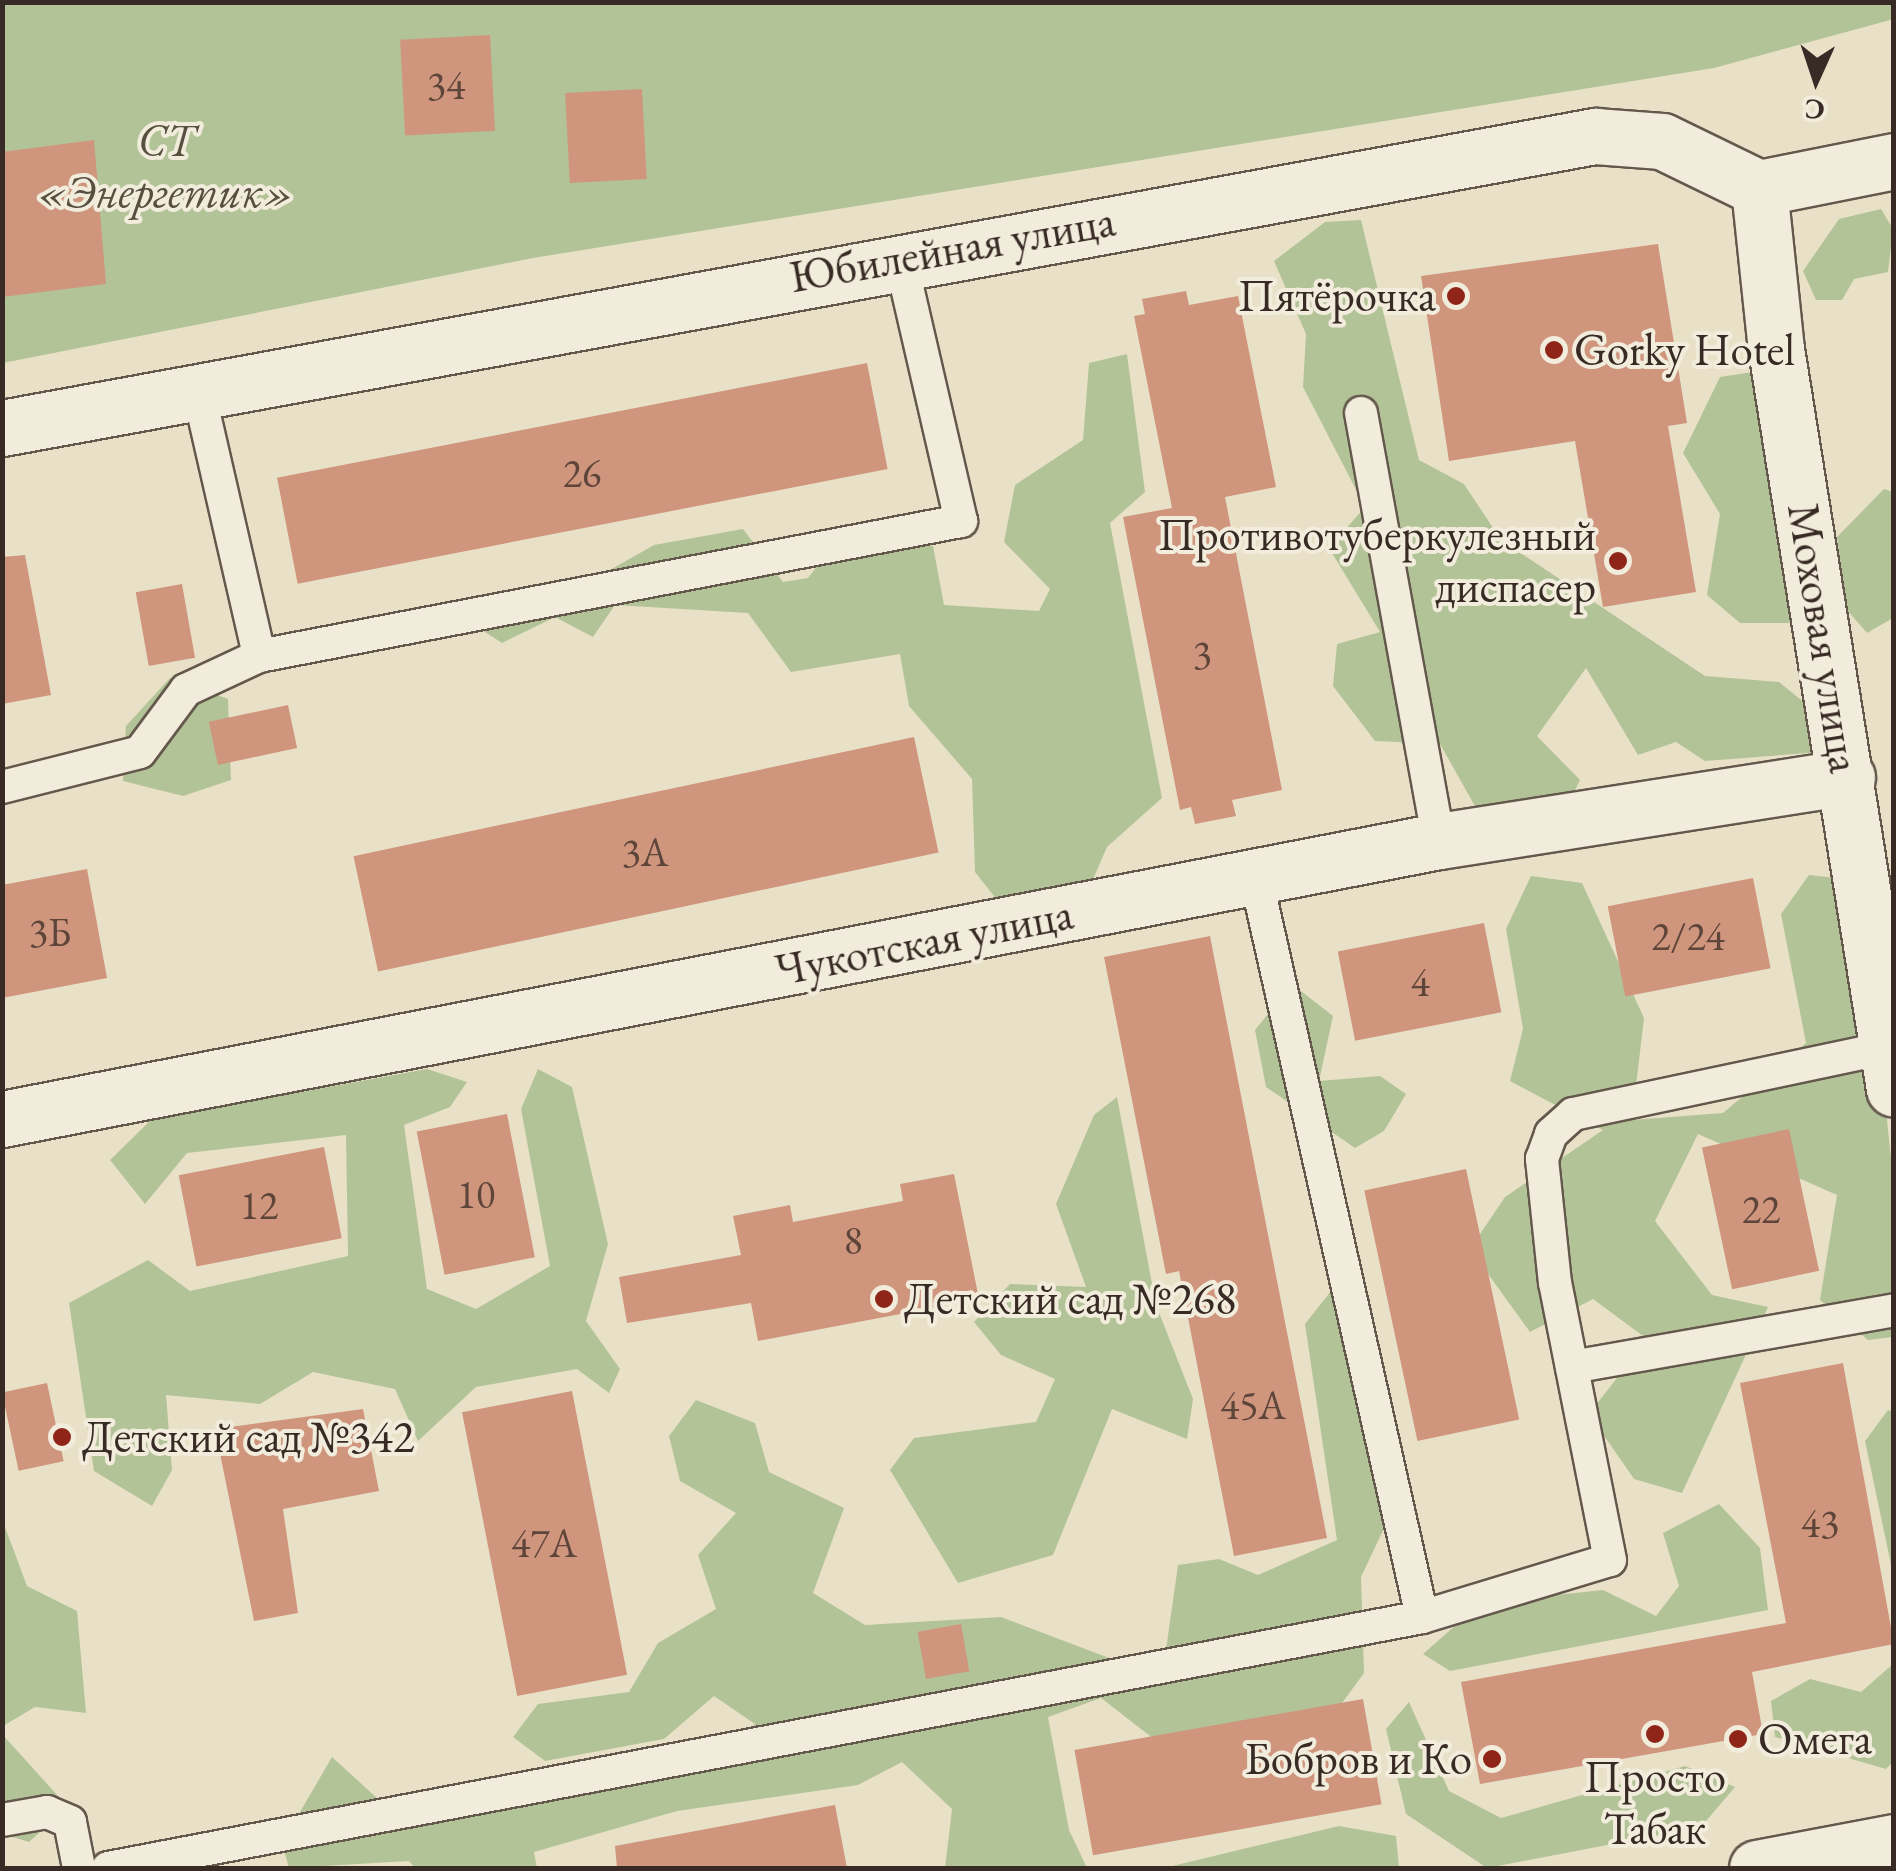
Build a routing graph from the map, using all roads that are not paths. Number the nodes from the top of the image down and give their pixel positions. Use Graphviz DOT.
graph roads {
  1 [pos="1894,161"];
  2 [pos="1760,188"];
  3 [pos="900,256"];
  4 [pos="199,393"];
  5 [pos="1361,413"];
  6 [pos="2,428"];
  7 [pos="260,656"];
  8 [pos="1848,777"];
  9 [pos="2,787"];
  10 [pos="1438,841"];
  11 [pos="1256,878"];
  12 [pos="1890,1068"];
  13 [pos="2,1119"];
  14 [pos="1894,1310"];
  15 [pos="1572,1367"];
  16 [pos="1422,1618"];
  17 [pos="2,1820"];
  18 [pos="1894,1842"];
  19 [pos="79,1868"];
  20 [pos="108,1868"];
  21 [pos="1757,1868"];
  1 -- 2 [label="street"];
  2 -- 3 [label="street, Юбилейная улица"];
  2 -- 8 [label="street, Моховая улица"];
  3 -- 4 [label="street, Юбилейная улица"];
  3 -- 7 [label="lane"];
  4 -- 6 [label="street, Юбилейная улица"];
  4 -- 7 [label="lane"];
  5 -- 10 [label="lane"];
  7 -- 9 [label="lane"];
  8 -- 10 [label="street, Чукотская улица"];
  8 -- 12 [label="street, Моховая улица"];
  10 -- 11 [label="street, Чукотская улица"];
  11 -- 13 [label="street, Чукотская улица"];
  11 -- 16 [label="lane"];
  12 -- 15 [label="lane"];
  14 -- 15 [label="lane"];
  15 -- 16 [label="lane"];
  16 -- 20 [label="lane"];
  17 -- 19 [label="lane"];
  18 -- 21 [label="street"];
}
